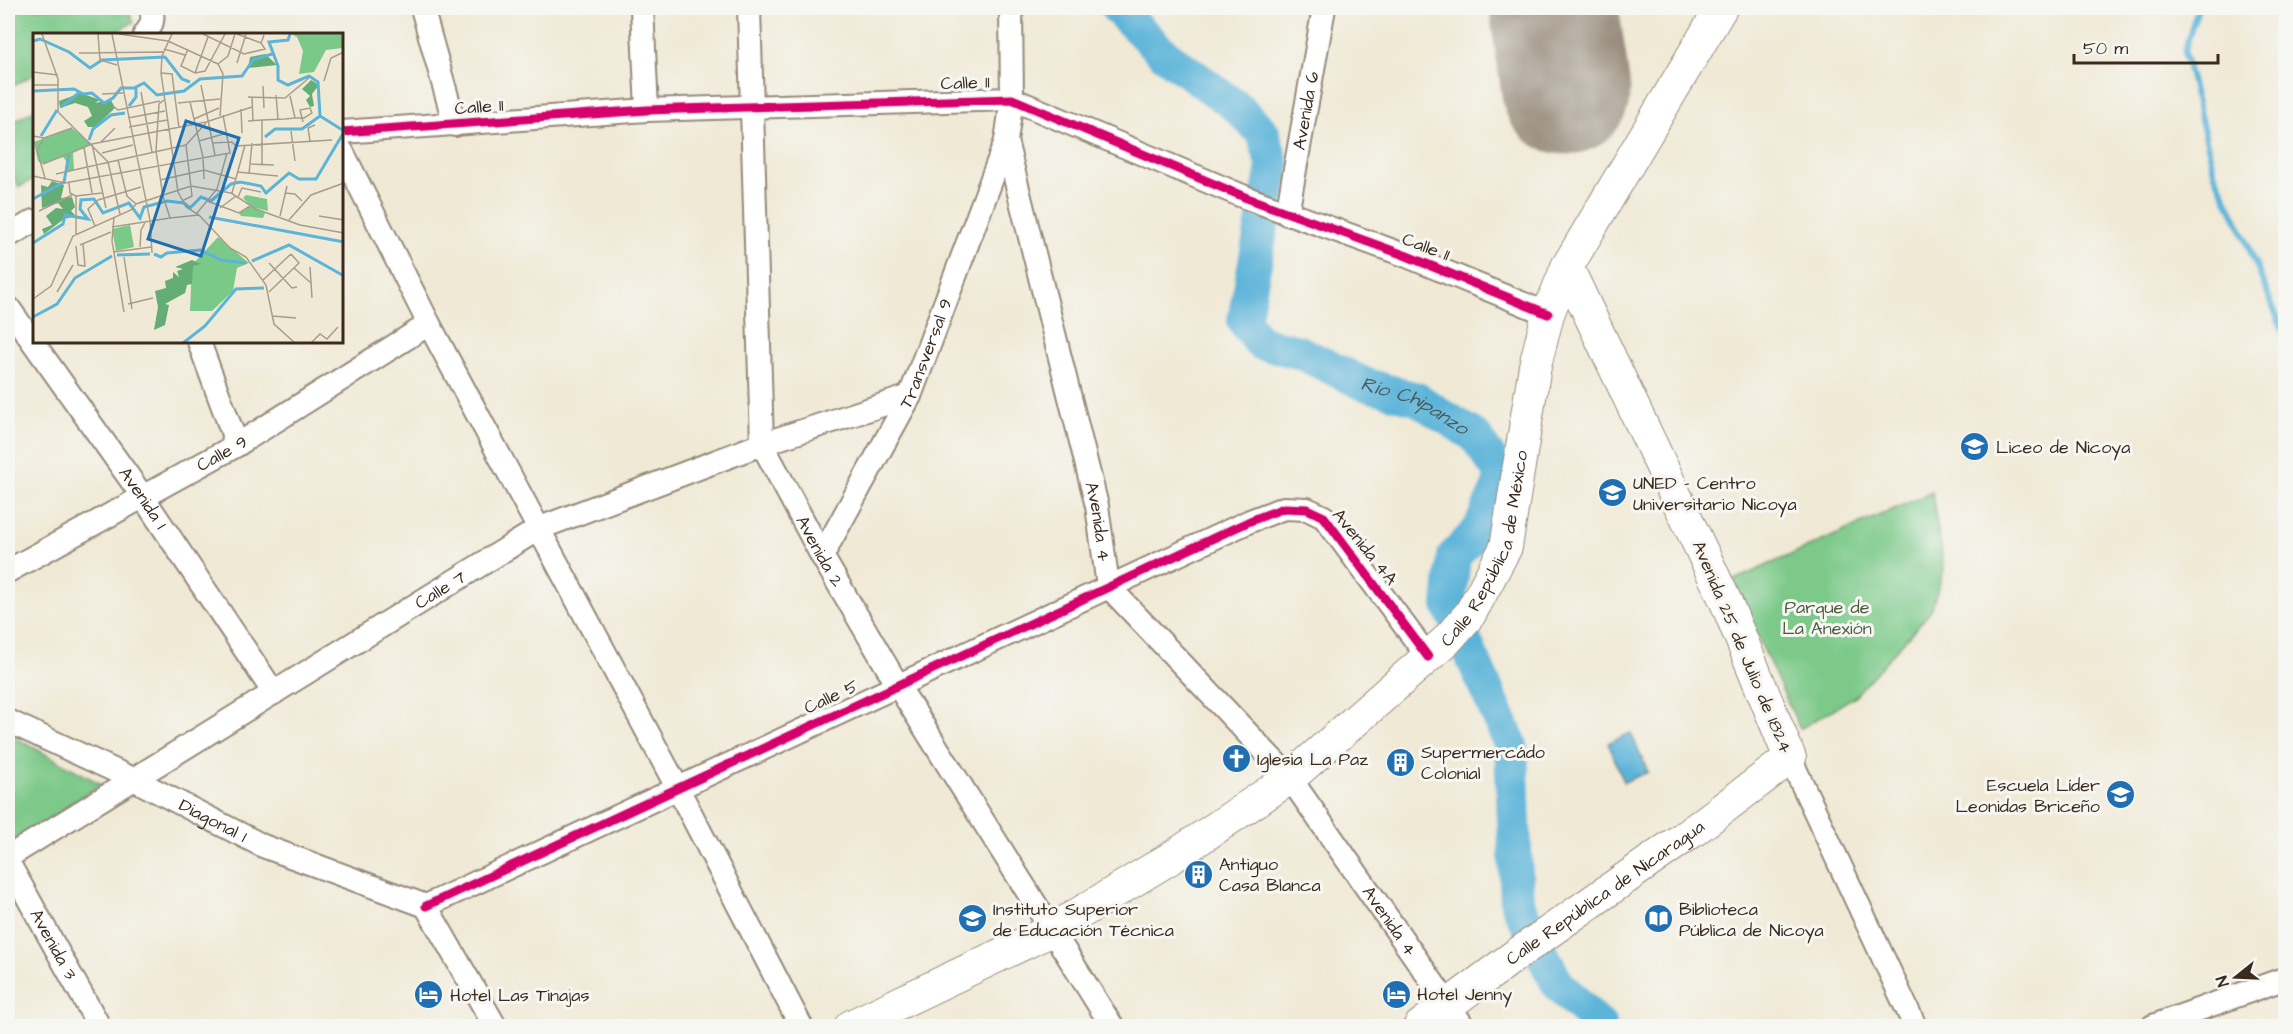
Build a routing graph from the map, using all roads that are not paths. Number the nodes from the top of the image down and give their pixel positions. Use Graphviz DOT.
graph roads {
  1 [pos="150,8"];
  2 [pos="422,8"];
  3 [pos="642,8"];
  4 [pos="749,8"];
  5 [pos="1011,8"];
  6 [pos="1324,8"];
  7 [pos="1721,8"];
  8 [pos="146,33"];
  9 [pos="1012,99"];
  10 [pos="752,106"];
  11 [pos="647,110"];
  12 [pos="455,125"];
  13 [pos="344,132"];
  14 [pos="1006,141"];
  15 [pos="344,155"];
  16 [pos="1282,211"];
  17 [pos="33,222"];
  18 [pos="8,236"];
  19 [pos="1567,267"];
  20 [pos="8,307"];
  21 [pos="1548,314"];
  22 [pos="429,324"];
  23 [pos="33,342"];
  24 [pos="34,344"];
  25 [pos="200,344"];
  26 [pos="910,396"];
  27 [pos="762,444"];
  28 [pos="237,445"];
  29 [pos="143,496"];
  30 [pos="1250,521"];
  31 [pos="540,528"];
  32 [pos="822,556"];
  33 [pos="8,571"];
  34 [pos="1108,586"];
  35 [pos="1437,649"];
  36 [pos="897,684"];
  37 [pos="274,693"];
  38 [pos="8,721"];
  39 [pos="1790,758"];
  40 [pos="1290,778"];
  41 [pos="135,780"];
  42 [pos="677,787"];
  43 [pos="8,857"];
  44 [pos="8,862"];
  45 [pos="426,906"];
  46 [pos="1052,930"];
  47 [pos="2286,978"];
  48 [pos="1456,1016"];
  49 [pos="99,1026"];
  50 [pos="495,1026"];
  51 [pos="801,1026"];
  52 [pos="851,1026"];
  53 [pos="1112,1026"];
  54 [pos="1420,1026"];
  55 [pos="1915,1026"];
  56 [pos="2153,1026"];
  1 -- 8 [label="street"];
  2 -- 12 [label="street"];
  3 -- 11 [label="street"];
  4 -- 10 [label="street, Avenida 2"];
  5 -- 9 [label="street, Avenida 4"];
  6 -- 16 [label="street, Avenida 6"];
  7 -- 19 [label="main road, Calle República de México"];
  9 -- 10 [label="street, Calle 11"];
  9 -- 14 [label="street, Avenida 4"];
  9 -- 16 [label="street, Calle 11"];
  10 -- 11 [label="street, Calle 11"];
  10 -- 27 [label="street, Avenida 2"];
  11 -- 12 [label="street, Calle 11"];
  12 -- 13 [label="street, Calle 11"];
  14 -- 26 [label="street, Transversal 9"];
  14 -- 34 [label="street, Avenida 4"];
  15 -- 22 [label="street"];
  16 -- 21 [label="street, Calle 11"];
  17 -- 18 [label="street"];
  19 -- 21 [label="main road, Calle República de México"];
  19 -- 39 [label="main road, Avenida 25 de Julio de 1824"];
  20 -- 23 [label="street, Avenida 1"];
  21 -- 35 [label="main road, Calle República de México"];
  22 -- 28 [label="street, Calle 9"];
  22 -- 31 [label="street"];
  24 -- 29 [label="street, Avenida 1"];
  25 -- 28 [label="street"];
  26 -- 27 [label="street, Calle 7"];
  26 -- 32 [label="street, Transversal 9"];
  27 -- 31 [label="street, Calle 7"];
  27 -- 32 [label="street, Avenida 2"];
  28 -- 29 [label="street, Calle 9"];
  29 -- 33 [label="street, Calle 9"];
  29 -- 37 [label="street, Avenida 1"];
  30 -- 34 [label="street, Calle 5"];
  30 -- 35 [label="street, Avenida 4A"];
  31 -- 37 [label="street, Calle 7"];
  31 -- 42 [label="street"];
  32 -- 36 [label="street, Avenida 2"];
  34 -- 36 [label="street, Calle 5"];
  34 -- 40 [label="street, Avenida 4"];
  35 -- 40 [label="main road, Calle República de México"];
  36 -- 42 [label="street, Calle 5"];
  36 -- 46 [label="street, Avenida 2"];
  37 -- 41 [label="street, Calle 7"];
  38 -- 41 [label="street, Diagonal 1"];
  39 -- 48 [label="main road, Calle República de Nicaragua"];
  39 -- 55 [label="street, Avenida 25 de Julio de 1824"];
  40 -- 46 [label="main road, Calle República de México"];
  40 -- 48 [label="street, Avenida 4"];
  41 -- 43 [label="street, Calle 7"];
  41 -- 45 [label="street, Diagonal 1"];
  42 -- 45 [label="street, Calle 5"];
  42 -- 51 [label="street"];
  44 -- 49 [label="street, Avenida 3"];
  45 -- 50 [label="street"];
  46 -- 52 [label="main road, Calle República de México"];
  46 -- 53 [label="street, Avenida 2"];
  47 -- 56 [label="street"];
  48 -- 54 [label="main road, Calle República de Nicaragua"];
}
